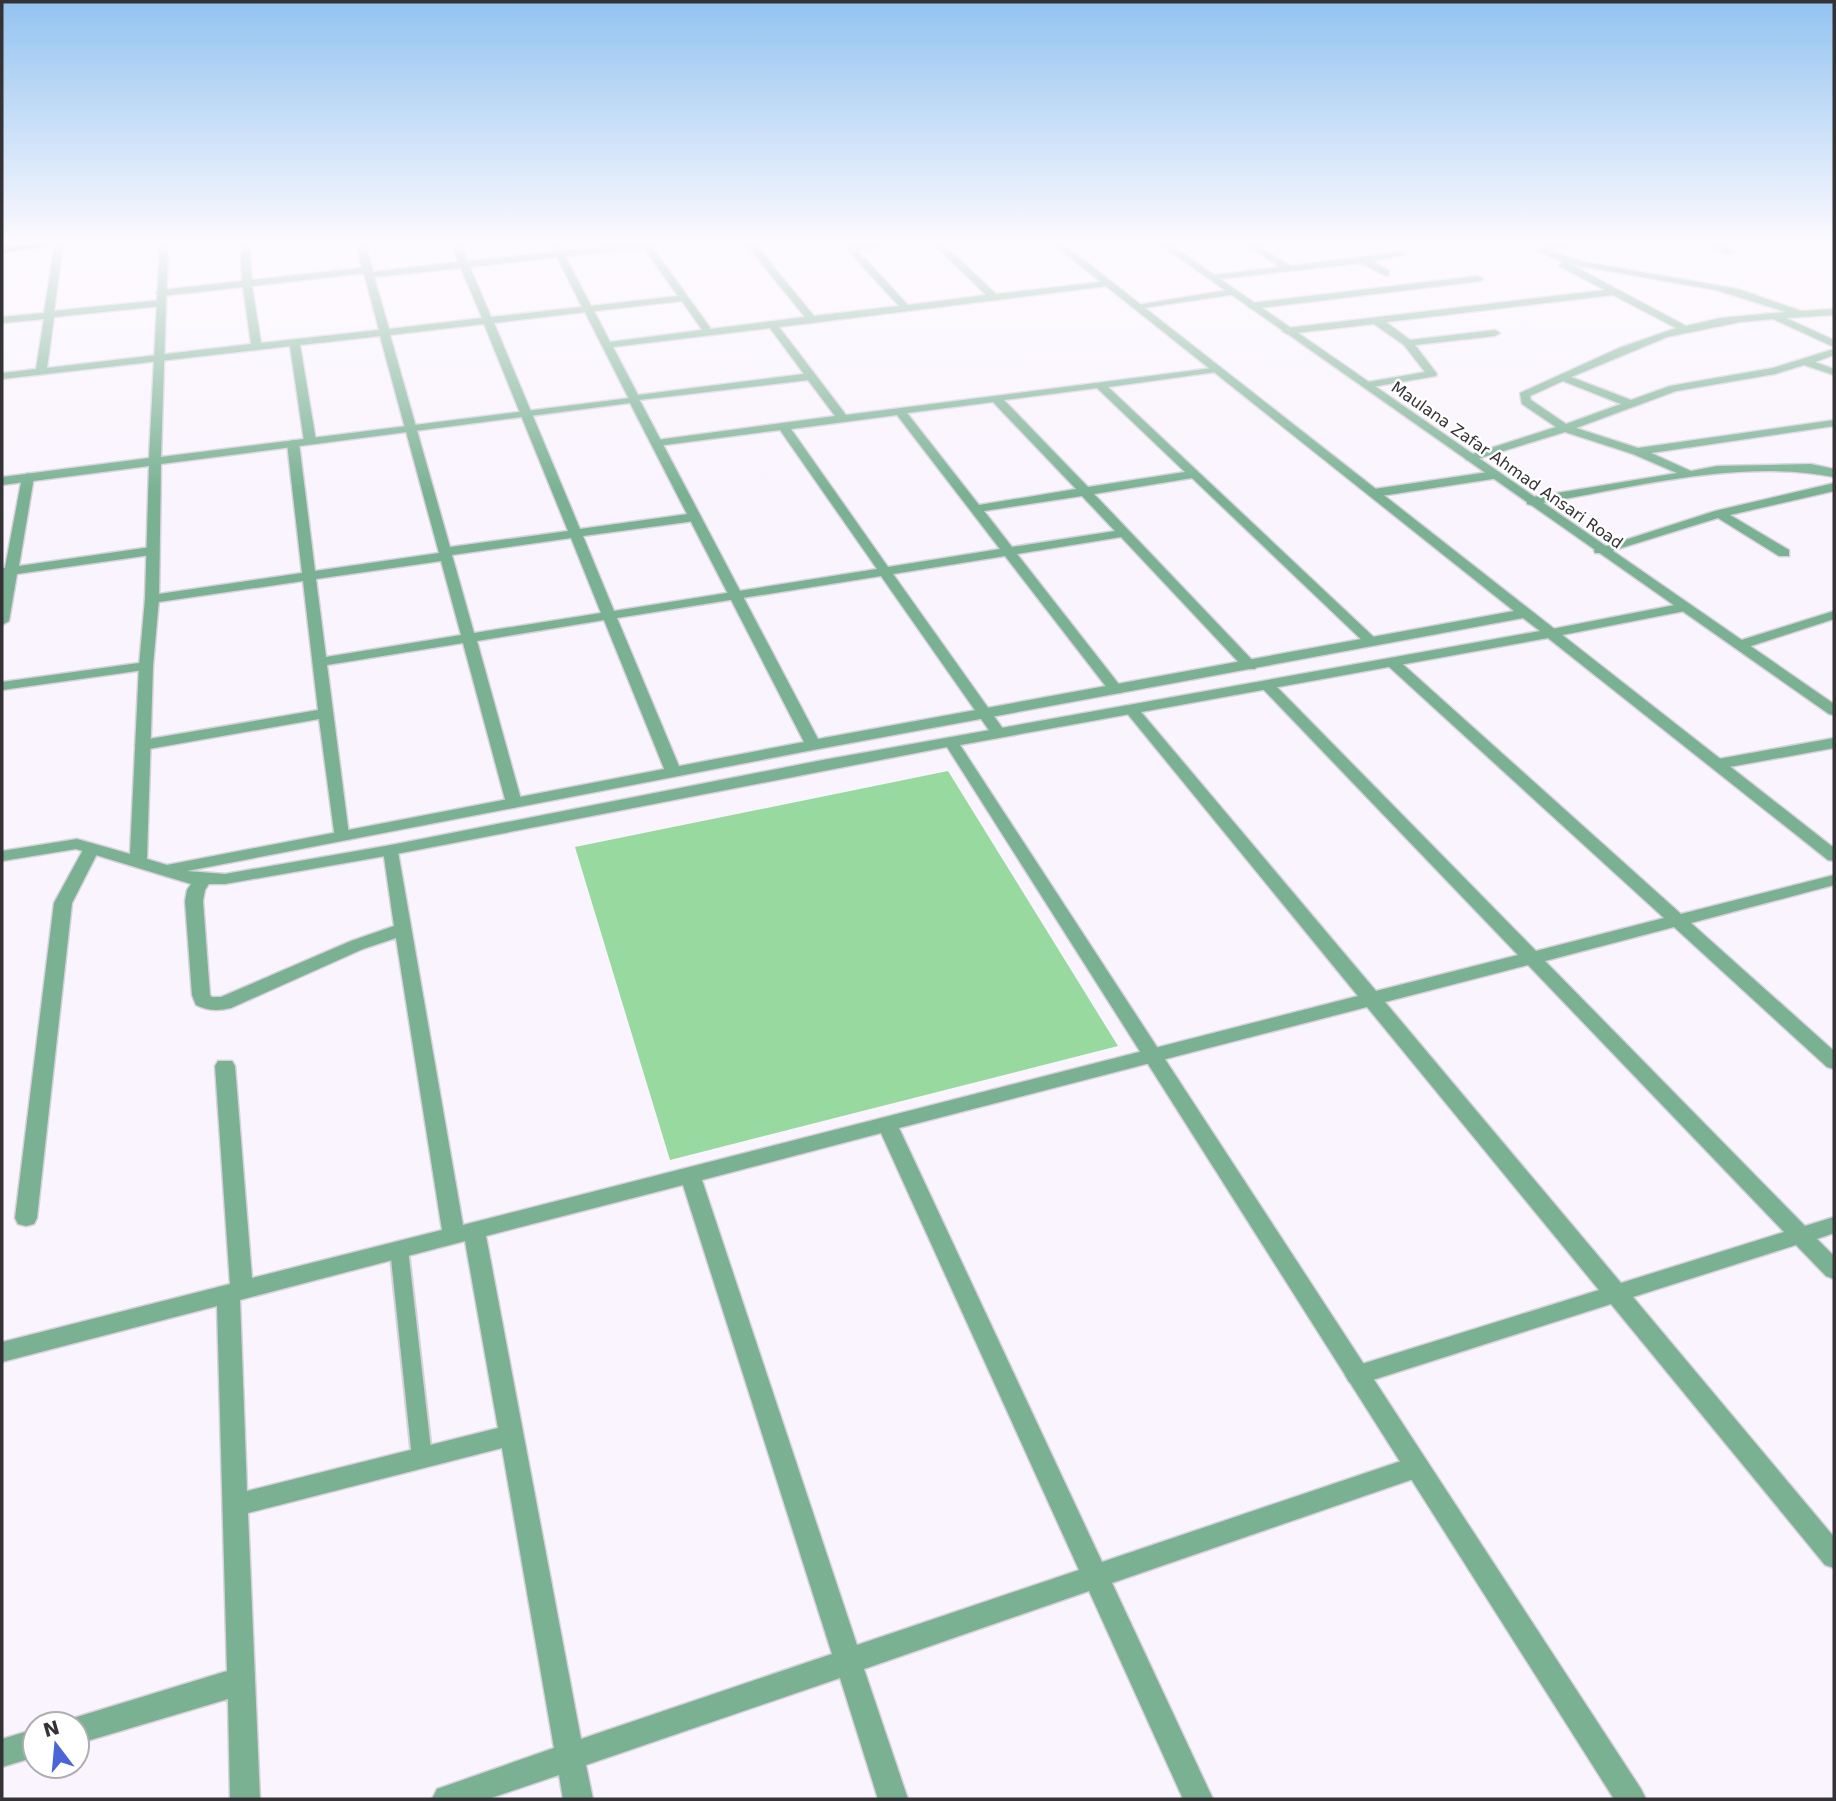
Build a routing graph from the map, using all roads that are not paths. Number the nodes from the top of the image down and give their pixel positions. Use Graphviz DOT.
graph roads {
  1 [pos="47,327"];
  2 [pos="160,327"];
  3 [pos="253,327"];
  4 [pos="384,327"];
  5 [pos="428,327"];
  6 [pos="491,327"];
  7 [pos="598,327"];
  8 [pos="705,327"];
  9 [pos="757,327"];
  10 [pos="775,327"];
  11 [pos="1163,327"];
  12 [pos="1281,327"];
  13 [pos="1319,327"];
  14 [pos="1386,327"];
  15 [pos="1681,327"];
  16 [pos="1700,327"];
  17 [pos="1798,327"];
  18 [pos="1685,329"];
  19 [pos="1287,331"];
  20 [pos="385,332"];
  21 [pos="709,333"];
  22 [pos="1494,333"];
  23 [pos="295,342"];
  24 [pos="1408,343"];
  25 [pos="1834,344"];
  26 [pos="607,345"];
  27 [pos="256,347"];
  28 [pos="1834,352"];
  29 [pos="159,358"];
  30 [pos="1806,362"];
  31 [pos="1216,369"];
  32 [pos="41,372"];
  33 [pos="1834,372"];
  34 [pos="811,376"];
  35 [pos="1564,378"];
  36 [pos="4,379"];
  37 [pos="1099,384"];
  38 [pos="1366,385"];
  39 [pos="996,398"];
  40 [pos="634,399"];
  41 [pos="1631,404"];
  42 [pos="900,411"];
  43 [pos="526,413"];
  44 [pos="843,419"];
  45 [pos="1834,423"];
  46 [pos="784,427"];
  47 [pos="411,428"];
  48 [pos="1565,428"];
  49 [pos="310,441"];
  50 [pos="293,443"];
  51 [pos="657,443"];
  52 [pos="1637,452"];
  53 [pos="1470,458"];
  54 [pos="155,461"];
  55 [pos="1748,471"];
  56 [pos="1834,473"];
  57 [pos="1194,474"];
  58 [pos="1689,474"];
  59 [pos="1495,475"];
  60 [pos="28,477"];
  61 [pos="2,481"];
  62 [pos="1834,487"];
  63 [pos="1780,489"];
  64 [pos="1813,491"];
  65 [pos="1086,493"];
  66 [pos="1374,493"];
  67 [pos="1531,501"];
  68 [pos="1834,501"];
  69 [pos="976,509"];
  70 [pos="1719,514"];
  71 [pos="695,517"];
  72 [pos="575,533"];
  73 [pos="1124,533"];
  74 [pos="1600,550"];
  75 [pos="151,551"];
  76 [pos="1009,552"];
  77 [pos="1784,553"];
  78 [pos="446,554"];
  79 [pos="6,572"];
  80 [pos="886,572"];
  81 [pos="310,577"];
  82 [pos="736,596"];
  83 [pos="152,599"];
  84 [pos="1685,607"];
  85 [pos="1526,612"];
  86 [pos="1834,615"];
  87 [pos="610,616"];
  88 [pos="2,621"];
  89 [pos="1552,633"];
  90 [pos="469,638"];
  91 [pos="1372,642"];
  92 [pos="1740,645"];
  93 [pos="319,662"];
  94 [pos="1392,662"];
  95 [pos="146,666"];
  96 [pos="1250,666"];
  97 [pos="1267,684"];
  98 [pos="2,686"];
  99 [pos="1116,690"];
  100 [pos="1131,709"];
  101 [pos="984,712"];
  102 [pos="1834,712"];
  103 [pos="325,713"];
  104 [pos="998,733"];
  105 [pos="951,742"];
  106 [pos="1834,743"];
  107 [pos="143,745"];
  108 [pos="813,745"];
  109 [pos="1718,764"];
  110 [pos="673,771"];
  111 [pos="514,803"];
  112 [pos="341,835"];
  113 [pos="92,848"];
  114 [pos="391,850"];
  115 [pos="2,856"];
  116 [pos="1834,856"];
  117 [pos="138,862"];
  118 [pos="167,870"];
  119 [pos="203,879"];
  120 [pos="1834,880"];
  121 [pos="1678,921"];
  122 [pos="404,929"];
  123 [pos="1532,958"];
  124 [pos="1372,999"];
  125 [pos="1151,1056"];
  126 [pos="1834,1062"];
  127 [pos="225,1066"];
  128 [pos="887,1124"];
  129 [pos="690,1175"];
  130 [pos="26,1218"];
  131 [pos="1834,1225"];
  132 [pos="464,1233"];
  133 [pos="1801,1235"];
  134 [pos="399,1249"];
  135 [pos="1834,1270"];
  136 [pos="235,1291"];
  137 [pos="1617,1294"];
  138 [pos="2,1352"];
  139 [pos="1357,1375"];
  140 [pos="511,1435"];
  141 [pos="422,1458"];
  142 [pos="1416,1467"];
  143 [pos="236,1505"];
  144 [pos="1834,1556"];
  145 [pos="1095,1577"];
  146 [pos="848,1662"];
  147 [pos="241,1681"];
  148 [pos="91,1726"];
  149 [pos="21,1747"];
  150 [pos="2,1753"];
  151 [pos="570,1757"];
  152 [pos="245,1799"];
  153 [pos="447,1799"];
  154 [pos="578,1799"];
  155 [pos="893,1799"];
  156 [pos="1198,1799"];
  157 [pos="1631,1799"];
  1 -- 32 [label="street"];
  2 -- 29 [label="street"];
  3 -- 27 [label="street"];
  4 -- 20 [label="street"];
  5 -- 20 [label="street"];
  6 -- 43 [label="street"];
  7 -- 26 [label="street"];
  8 -- 21 [label="street"];
  9 -- 21 [label="street"];
  10 -- 34 [label="street"];
  11 -- 31 [label="street"];
  12 -- 19 [label="street, Maulana Zafar Ahmad Ansari Road"];
  13 -- 19 [label="street"];
  14 -- 24 [label="street"];
  15 -- 18 [label="street"];
  16 -- 18 [label="street"];
  17 -- 25 [label="street"];
  18 -- 35 [label="street"];
  19 -- 38 [label="street, Maulana Zafar Ahmad Ansari Road"];
  20 -- 23 [label="street"];
  20 -- 47 [label="street"];
  21 -- 26 [label="street"];
  22 -- 24 [label="street"];
  23 -- 27 [label="street"];
  23 -- 49 [label="street"];
  24 -- 38 [label="street"];
  26 -- 40 [label="street"];
  27 -- 29 [label="street"];
  28 -- 30 [label="street"];
  29 -- 32 [label="street"];
  29 -- 54 [label="street"];
  30 -- 33 [label="street"];
  30 -- 41 [label="street"];
  31 -- 37 [label="street"];
  31 -- 66 [label="street"];
  32 -- 36 [label="street"];
  34 -- 40 [label="street"];
  34 -- 44 [label="street"];
  35 -- 41 [label="street"];
  35 -- 48 [label="street"];
  37 -- 39 [label="street"];
  37 -- 57 [label="street"];
  38 -- 53 [label="street, Maulana Zafar Ahmad Ansari Road"];
  39 -- 42 [label="street"];
  39 -- 65 [label="street"];
  40 -- 43 [label="street"];
  40 -- 51 [label="street"];
  41 -- 48 [label="street"];
  42 -- 44 [label="street"];
  42 -- 69 [label="street"];
  43 -- 47 [label="street"];
  43 -- 72 [label="street"];
  44 -- 46 [label="street"];
  45 -- 52 [label="street"];
  46 -- 51 [label="street"];
  46 -- 80 [label="street"];
  47 -- 49 [label="street"];
  47 -- 78 [label="street"];
  48 -- 52 [label="street"];
  48 -- 53 [label="street"];
  49 -- 50 [label="street"];
  50 -- 54 [label="street"];
  50 -- 81 [label="street"];
  51 -- 71 [label="street"];
  52 -- 58 [label="street"];
  53 -- 59 [label="street, Maulana Zafar Ahmad Ansari Road"];
  54 -- 60 [label="street"];
  54 -- 75 [label="street"];
  55 -- 56 [label="street"];
  55 -- 58 [label="street"];
  55 -- 63 [label="street"];
  57 -- 65 [label="street"];
  57 -- 91 [label="street"];
  58 -- 67 [label="street"];
  59 -- 66 [label="street"];
  59 -- 67 [label="street, Maulana Zafar Ahmad Ansari Road"];
  60 -- 61 [label="street"];
  60 -- 79 [label="street"];
  62 -- 64 [label="street"];
  63 -- 64 [label="street"];
  63 -- 70 [label="street"];
  64 -- 68 [label="street"];
  65 -- 69 [label="street"];
  65 -- 73 [label="street"];
  66 -- 85 [label="street"];
  67 -- 74 [label="street, Maulana Zafar Ahmad Ansari Road"];
  69 -- 76 [label="street"];
  70 -- 74 [label="street"];
  70 -- 77 [label="street"];
  71 -- 72 [label="street"];
  71 -- 82 [label="street"];
  72 -- 78 [label="street"];
  72 -- 87 [label="street"];
  73 -- 76 [label="street"];
  73 -- 96 [label="street"];
  74 -- 84 [label="street, Maulana Zafar Ahmad Ansari Road"];
  75 -- 79 [label="street"];
  75 -- 83 [label="street"];
  76 -- 80 [label="street"];
  76 -- 99 [label="street"];
  78 -- 81 [label="street"];
  78 -- 90 [label="street"];
  79 -- 88 [label="street"];
  80 -- 82 [label="street"];
  80 -- 101 [label="street"];
  81 -- 83 [label="street"];
  81 -- 93 [label="street"];
  82 -- 87 [label="street"];
  82 -- 108 [label="street"];
  83 -- 95 [label="street"];
  84 -- 89 [label="street"];
  84 -- 92 [label="street, Maulana Zafar Ahmad Ansari Road"];
  85 -- 89 [label="street"];
  85 -- 91 [label="street"];
  86 -- 92 [label="street"];
  87 -- 90 [label="street"];
  87 -- 110 [label="street"];
  89 -- 94 [label="street"];
  89 -- 109 [label="street"];
  90 -- 93 [label="street"];
  90 -- 111 [label="street"];
  91 -- 96 [label="street"];
  92 -- 102 [label="street, Maulana Zafar Ahmad Ansari Road"];
  93 -- 103 [label="street"];
  94 -- 97 [label="street"];
  94 -- 121 [label="street"];
  95 -- 98 [label="street"];
  95 -- 107 [label="street"];
  96 -- 99 [label="street"];
  97 -- 100 [label="street"];
  97 -- 123 [label="street"];
  99 -- 101 [label="street"];
  100 -- 104 [label="street"];
  100 -- 124 [label="street"];
  101 -- 104 [label="street"];
  101 -- 108 [label="street"];
  103 -- 107 [label="street"];
  103 -- 112 [label="street"];
  104 -- 105 [label="street"];
  105 -- 114 [label="street"];
  105 -- 125 [label="street"];
  106 -- 109 [label="street"];
  107 -- 117 [label="street"];
  108 -- 110 [label="street"];
  109 -- 116 [label="street"];
  110 -- 111 [label="street"];
  111 -- 112 [label="street"];
  112 -- 118 [label="street"];
  113 -- 115 [label="street"];
  113 -- 117 [label="street"];
  113 -- 130 [label="street"];
  114 -- 119 [label="street"];
  114 -- 122 [label="street"];
  117 -- 118 [label="street"];
  118 -- 119 [label="street"];
  119 -- 122 [label="street"];
  120 -- 121 [label="street"];
  121 -- 123 [label="street"];
  121 -- 126 [label="street"];
  122 -- 132 [label="street"];
  123 -- 124 [label="street"];
  123 -- 133 [label="street"];
  124 -- 125 [label="street"];
  124 -- 137 [label="street"];
  125 -- 128 [label="street"];
  125 -- 139 [label="street"];
  127 -- 136 [label="street"];
  128 -- 129 [label="street"];
  128 -- 145 [label="street"];
  129 -- 132 [label="street"];
  129 -- 146 [label="street"];
  131 -- 133 [label="street"];
  132 -- 134 [label="street"];
  132 -- 140 [label="street"];
  133 -- 135 [label="street"];
  133 -- 137 [label="street"];
  134 -- 136 [label="street"];
  134 -- 141 [label="lane"];
  136 -- 138 [label="street"];
  136 -- 143 [label="street"];
  137 -- 139 [label="street"];
  137 -- 144 [label="street"];
  139 -- 142 [label="street"];
  140 -- 141 [label="street"];
  140 -- 151 [label="street"];
  141 -- 143 [label="street"];
  142 -- 145 [label="street"];
  142 -- 157 [label="street"];
  143 -- 147 [label="street"];
  145 -- 146 [label="street"];
  145 -- 156 [label="street"];
  146 -- 151 [label="street"];
  146 -- 155 [label="street"];
  147 -- 148 [label="street"];
  147 -- 152 [label="street"];
  149 -- 150 [label="street"];
  151 -- 153 [label="street"];
  151 -- 154 [label="street"];
}
